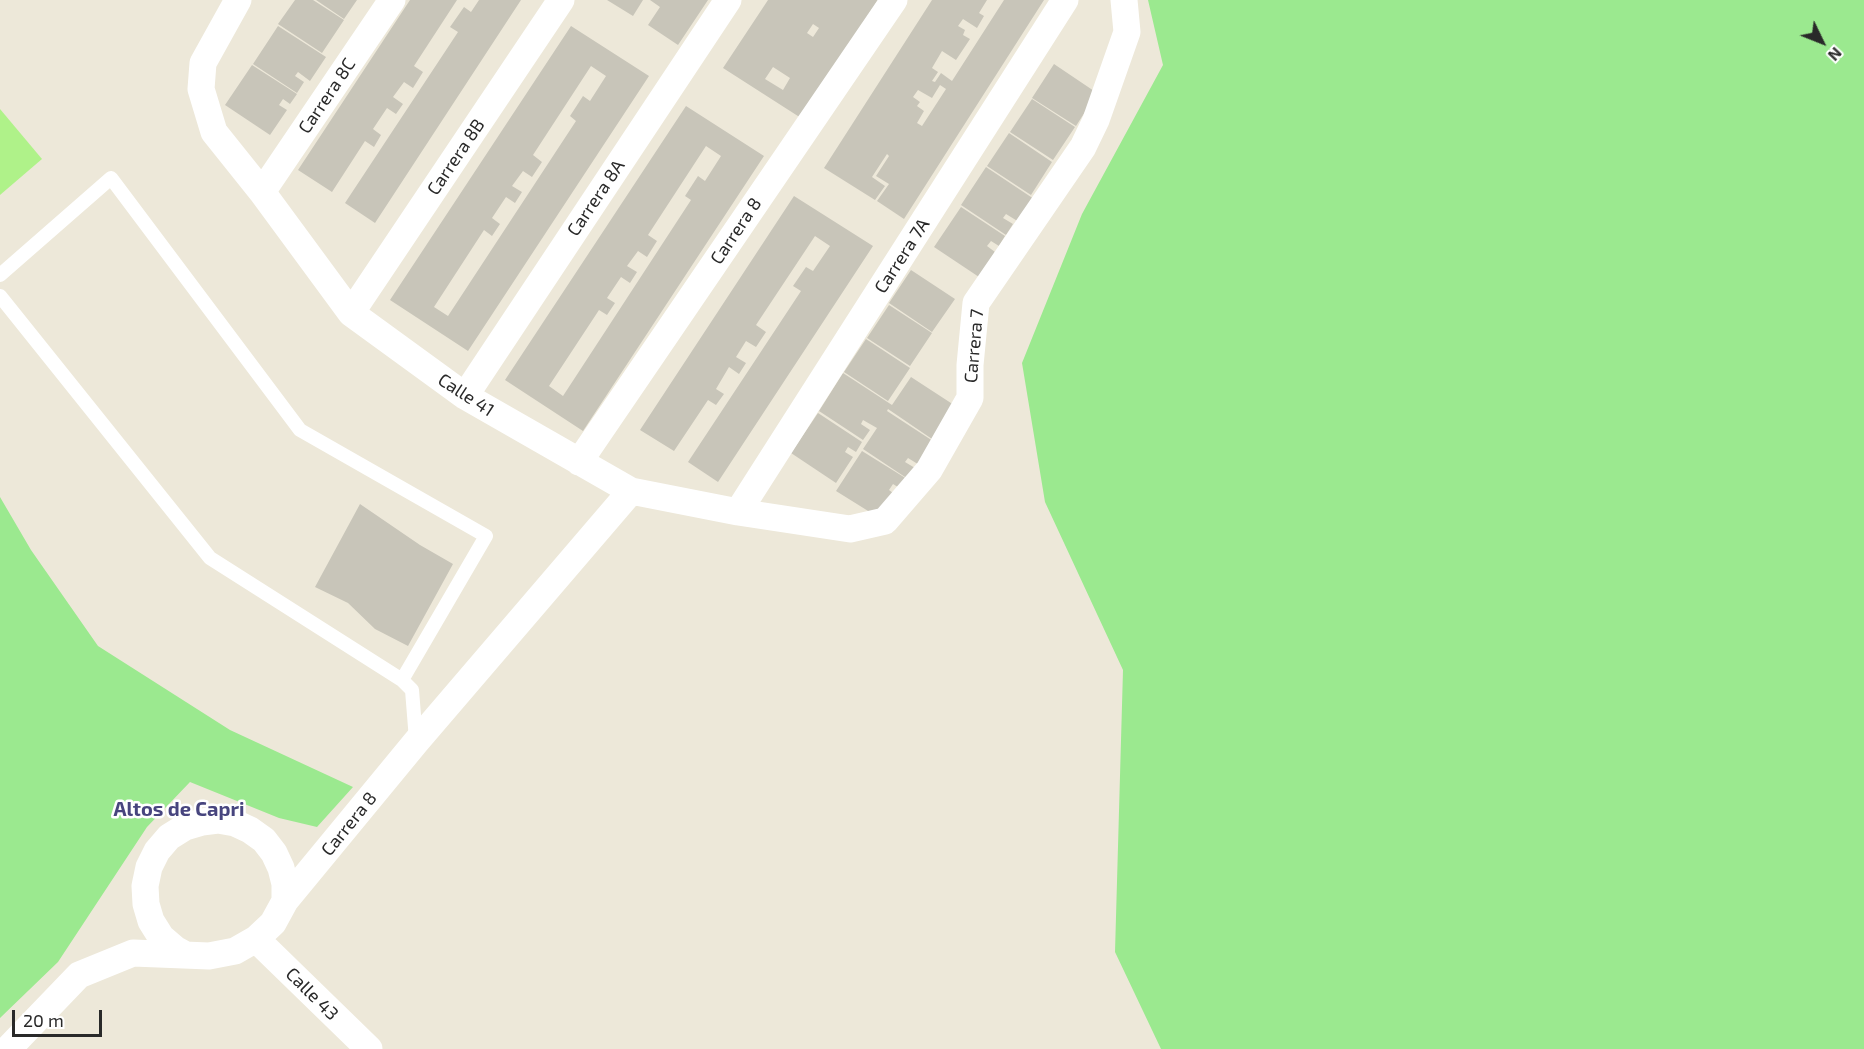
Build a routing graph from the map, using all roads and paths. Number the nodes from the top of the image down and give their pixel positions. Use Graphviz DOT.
graph roads {
  1 [pos="238,0"];
  2 [pos="392,0"];
  3 [pos="561,0"];
  4 [pos="728,0"];
  5 [pos="894,0"];
  6 [pos="1065,0"];
  7 [pos="1124,0"];
  8 [pos="262,192"];
  9 [pos="0,275"];
  10 [pos="0,296"];
  11 [pos="351,313"];
  12 [pos="465,396"];
  13 [pos="579,462"];
  14 [pos="631,491"];
  15 [pos="738,512"];
  16 [pos="850,529"];
  17 [pos="402,680"];
  18 [pos="416,742"];
  19 [pos="285,901"];
  20 [pos="256,939"];
  21 [pos="186,955"];
  22 [pos="8,1049"];
  23 [pos="369,1049"];
  1 -- 8 [label="street, Calle 41"];
  2 -- 8 [label="street, Carrera 8C"];
  3 -- 11 [label="street, Carrera 8B"];
  4 -- 12 [label="street, Carrera 8A"];
  5 -- 13 [label="street, Carrera 8"];
  6 -- 15 [label="street, Carrera 7A"];
  7 -- 16 [label="street, Carrera 7"];
  8 -- 11 [label="street, Calle 41"];
  9 -- 17 [label="lane"];
  10 -- 17 [label="lane"];
  11 -- 12 [label="street, Calle 41"];
  12 -- 13 [label="street, Calle 41"];
  13 -- 14 [label="street, Calle 41"];
  14 -- 15 [label="street, Calle 41"];
  14 -- 18 [label="street, Carrera 8"];
  15 -- 16 [label="street, Calle 41"];
  17 -- 18 [label="lane"];
  18 -- 19 [label="street, Carrera 8"];
  19 -- 20 [label="street, Carrera 8"];
  19 -- 21 [label="street"];
  20 -- 21 [label="street, Carrera 8"];
  20 -- 23 [label="street, Calle 43"];
  21 -- 22 [label="street, Carrera 8"];
}
